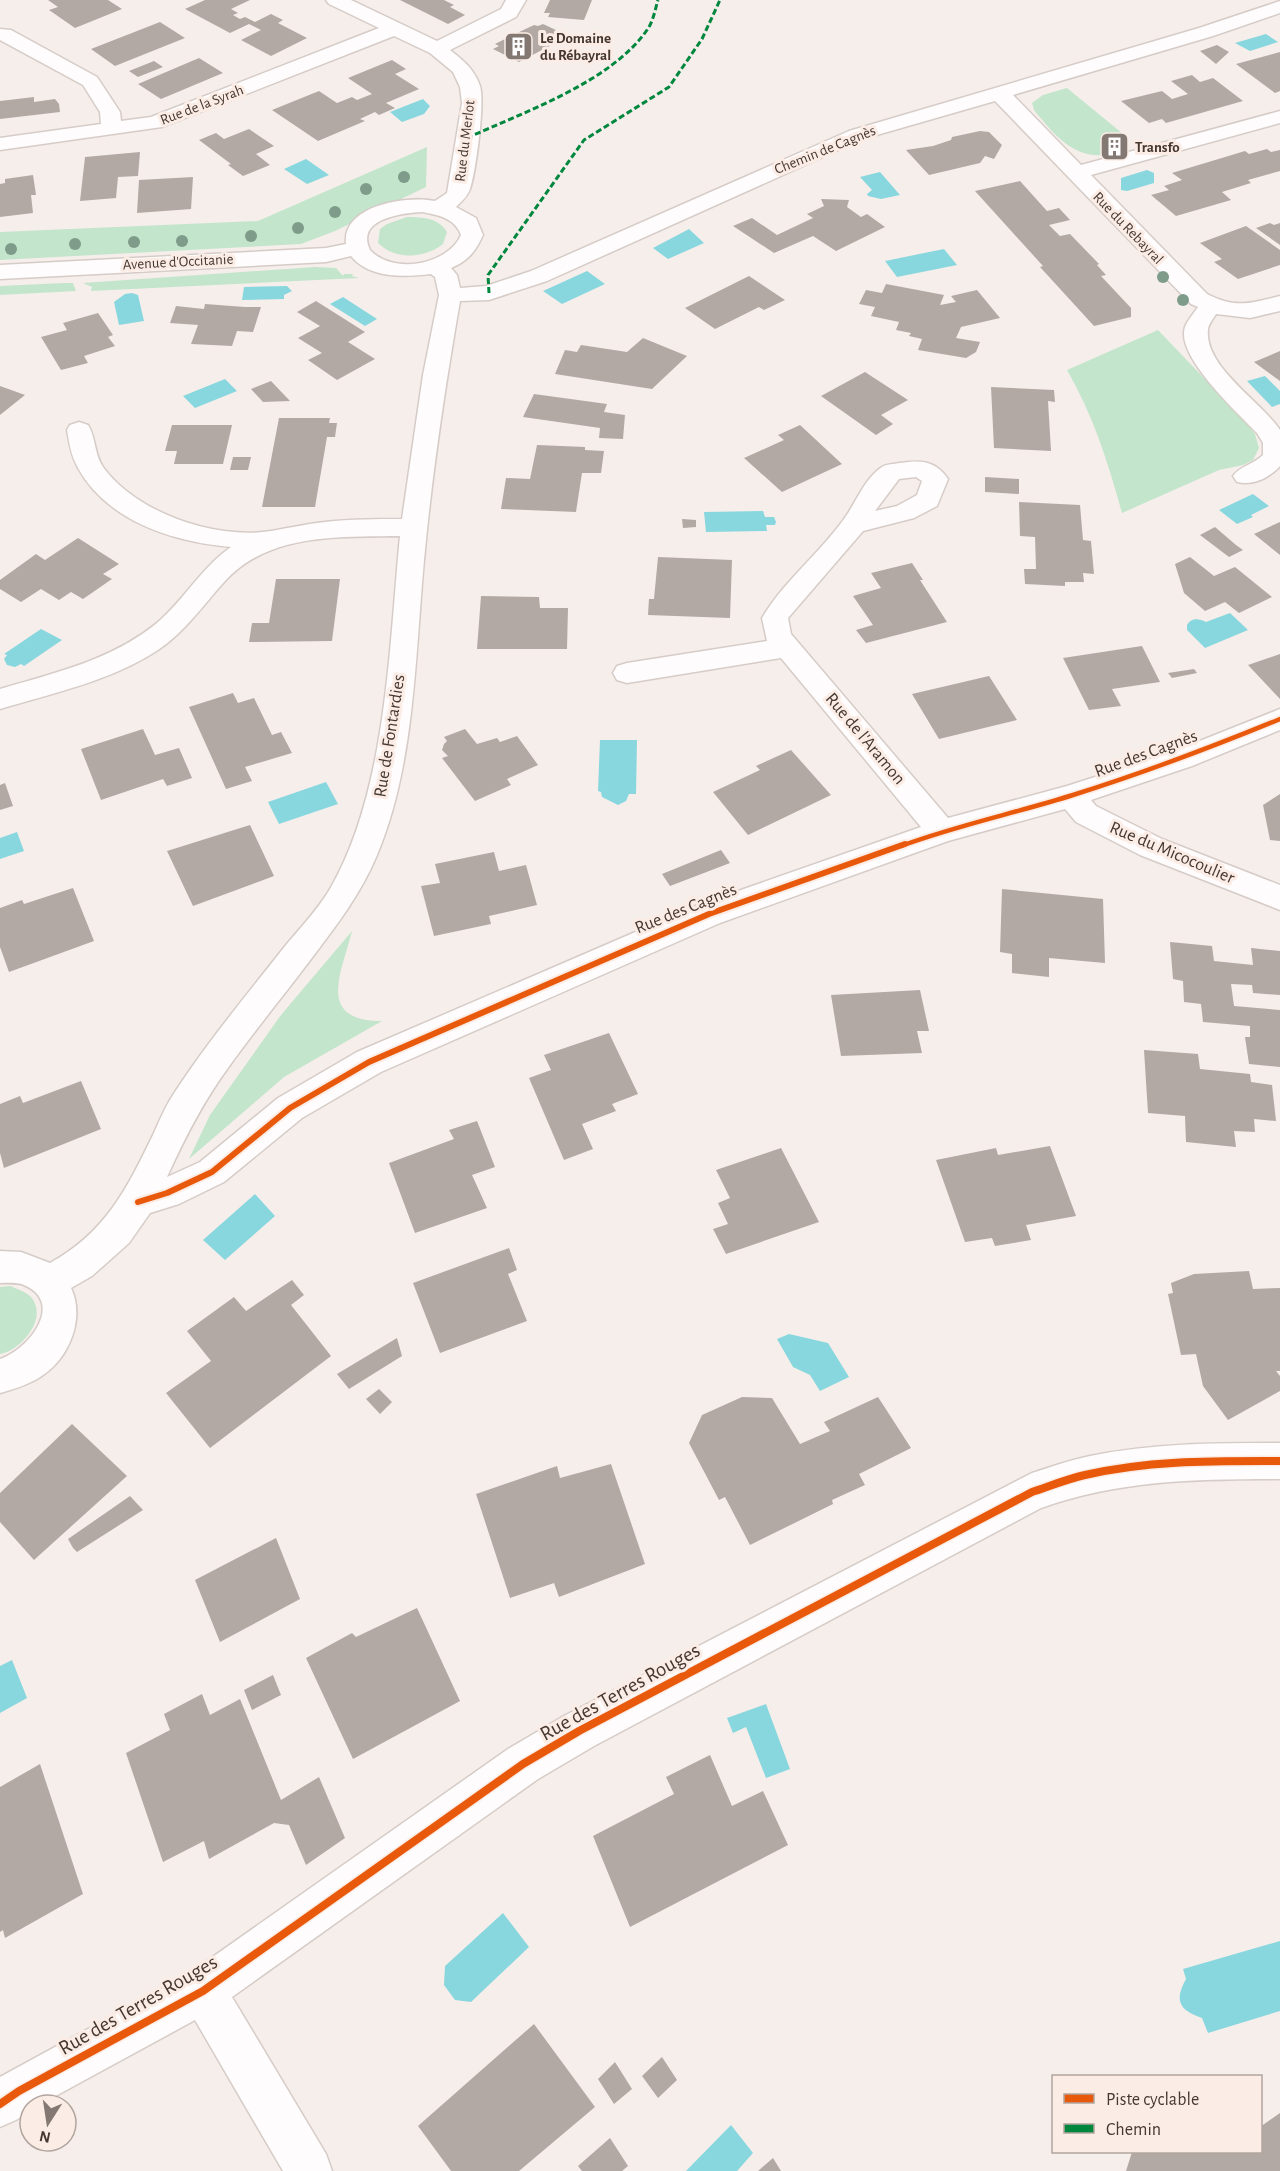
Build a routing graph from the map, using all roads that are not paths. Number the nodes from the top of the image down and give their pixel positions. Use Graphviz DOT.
graph roads {
  1 [pos="336,0"];
  2 [pos="516,0"];
  3 [pos="1280,8"];
  4 [pos="1,29"];
  5 [pos="394,29"];
  6 [pos="437,49"];
  7 [pos="999,93"];
  8 [pos="1280,117"];
  9 [pos="112,129"];
  10 [pos="0,144"];
  11 [pos="1076,173"];
  12 [pos="441,207"];
  13 [pos="356,248"];
  14 [pos="437,267"];
  15 [pos="0,272"];
  16 [pos="450,295"];
  17 [pos="1280,303"];
  18 [pos="1210,306"];
  19 [pos="79,430"];
  20 [pos="1246,476"];
  21 [pos="854,525"];
  22 [pos="414,527"];
  23 [pos="270,540"];
  24 [pos="788,647"];
  25 [pos="627,673"];
  26 [pos="0,699"];
  27 [pos="1280,719"];
  28 [pos="1071,796"];
  29 [pos="942,831"];
  30 [pos="1280,898"];
  31 [pos="138,1202"];
  32 [pos="0,1268"];
  33 [pos="49,1282"];
  34 [pos="0,1376"];
  35 [pos="1280,1461"];
  36 [pos="203,1991"];
  37 [pos="0,2104"];
  38 [pos="309,2171"];
  1 -- 5 [label="street, Rue du Merlot"];
  2 -- 6 [label="street"];
  3 -- 7 [label="street, Chemin de Cagnès"];
  4 -- 9 [label="street"];
  5 -- 6 [label="street, Rue du Merlot"];
  5 -- 9 [label="street, Rue de la Syrah"];
  6 -- 12 [label="street, Rue du Merlot"];
  7 -- 11 [label="street, Rue du Rebayral"];
  7 -- 16 [label="street, Chemin de Cagnès"];
  8 -- 11 [label="street"];
  9 -- 10 [label="street, Rue de la Syrah"];
  11 -- 18 [label="street, Rue du Rebayral"];
  12 -- 13 [label="street"];
  12 -- 14 [label="street"];
  13 -- 14 [label="street"];
  13 -- 15 [label="street, Avenue d'Occitanie"];
  14 -- 16 [label="street"];
  16 -- 22 [label="street, Rue de Fontardies"];
  17 -- 18 [label="street, Rue du Rebayral"];
  18 -- 20 [label="street"];
  19 -- 23 [label="street"];
  21 -- 24 [label="street, Rue de l'Aramon"];
  22 -- 23 [label="street"];
  22 -- 31 [label="street, Rue de Fontardies"];
  23 -- 26 [label="street"];
  24 -- 25 [label="street"];
  24 -- 29 [label="street, Rue de l'Aramon"];
  27 -- 28 [label="street, Rue des Cagnès"];
  28 -- 29 [label="street, Rue des Cagnès"];
  28 -- 30 [label="street, Rue du Micocoulier"];
  29 -- 31 [label="street, Rue des Cagnès"];
  31 -- 33 [label="street, Rue de Fontardies"];
  32 -- 33 [label="street"];
  33 -- 34 [label="street"];
  35 -- 36 [label="street, Rue des Terres Rouges"];
  36 -- 37 [label="street, Rue des Terres Rouges"];
  36 -- 38 [label="street"];
}
